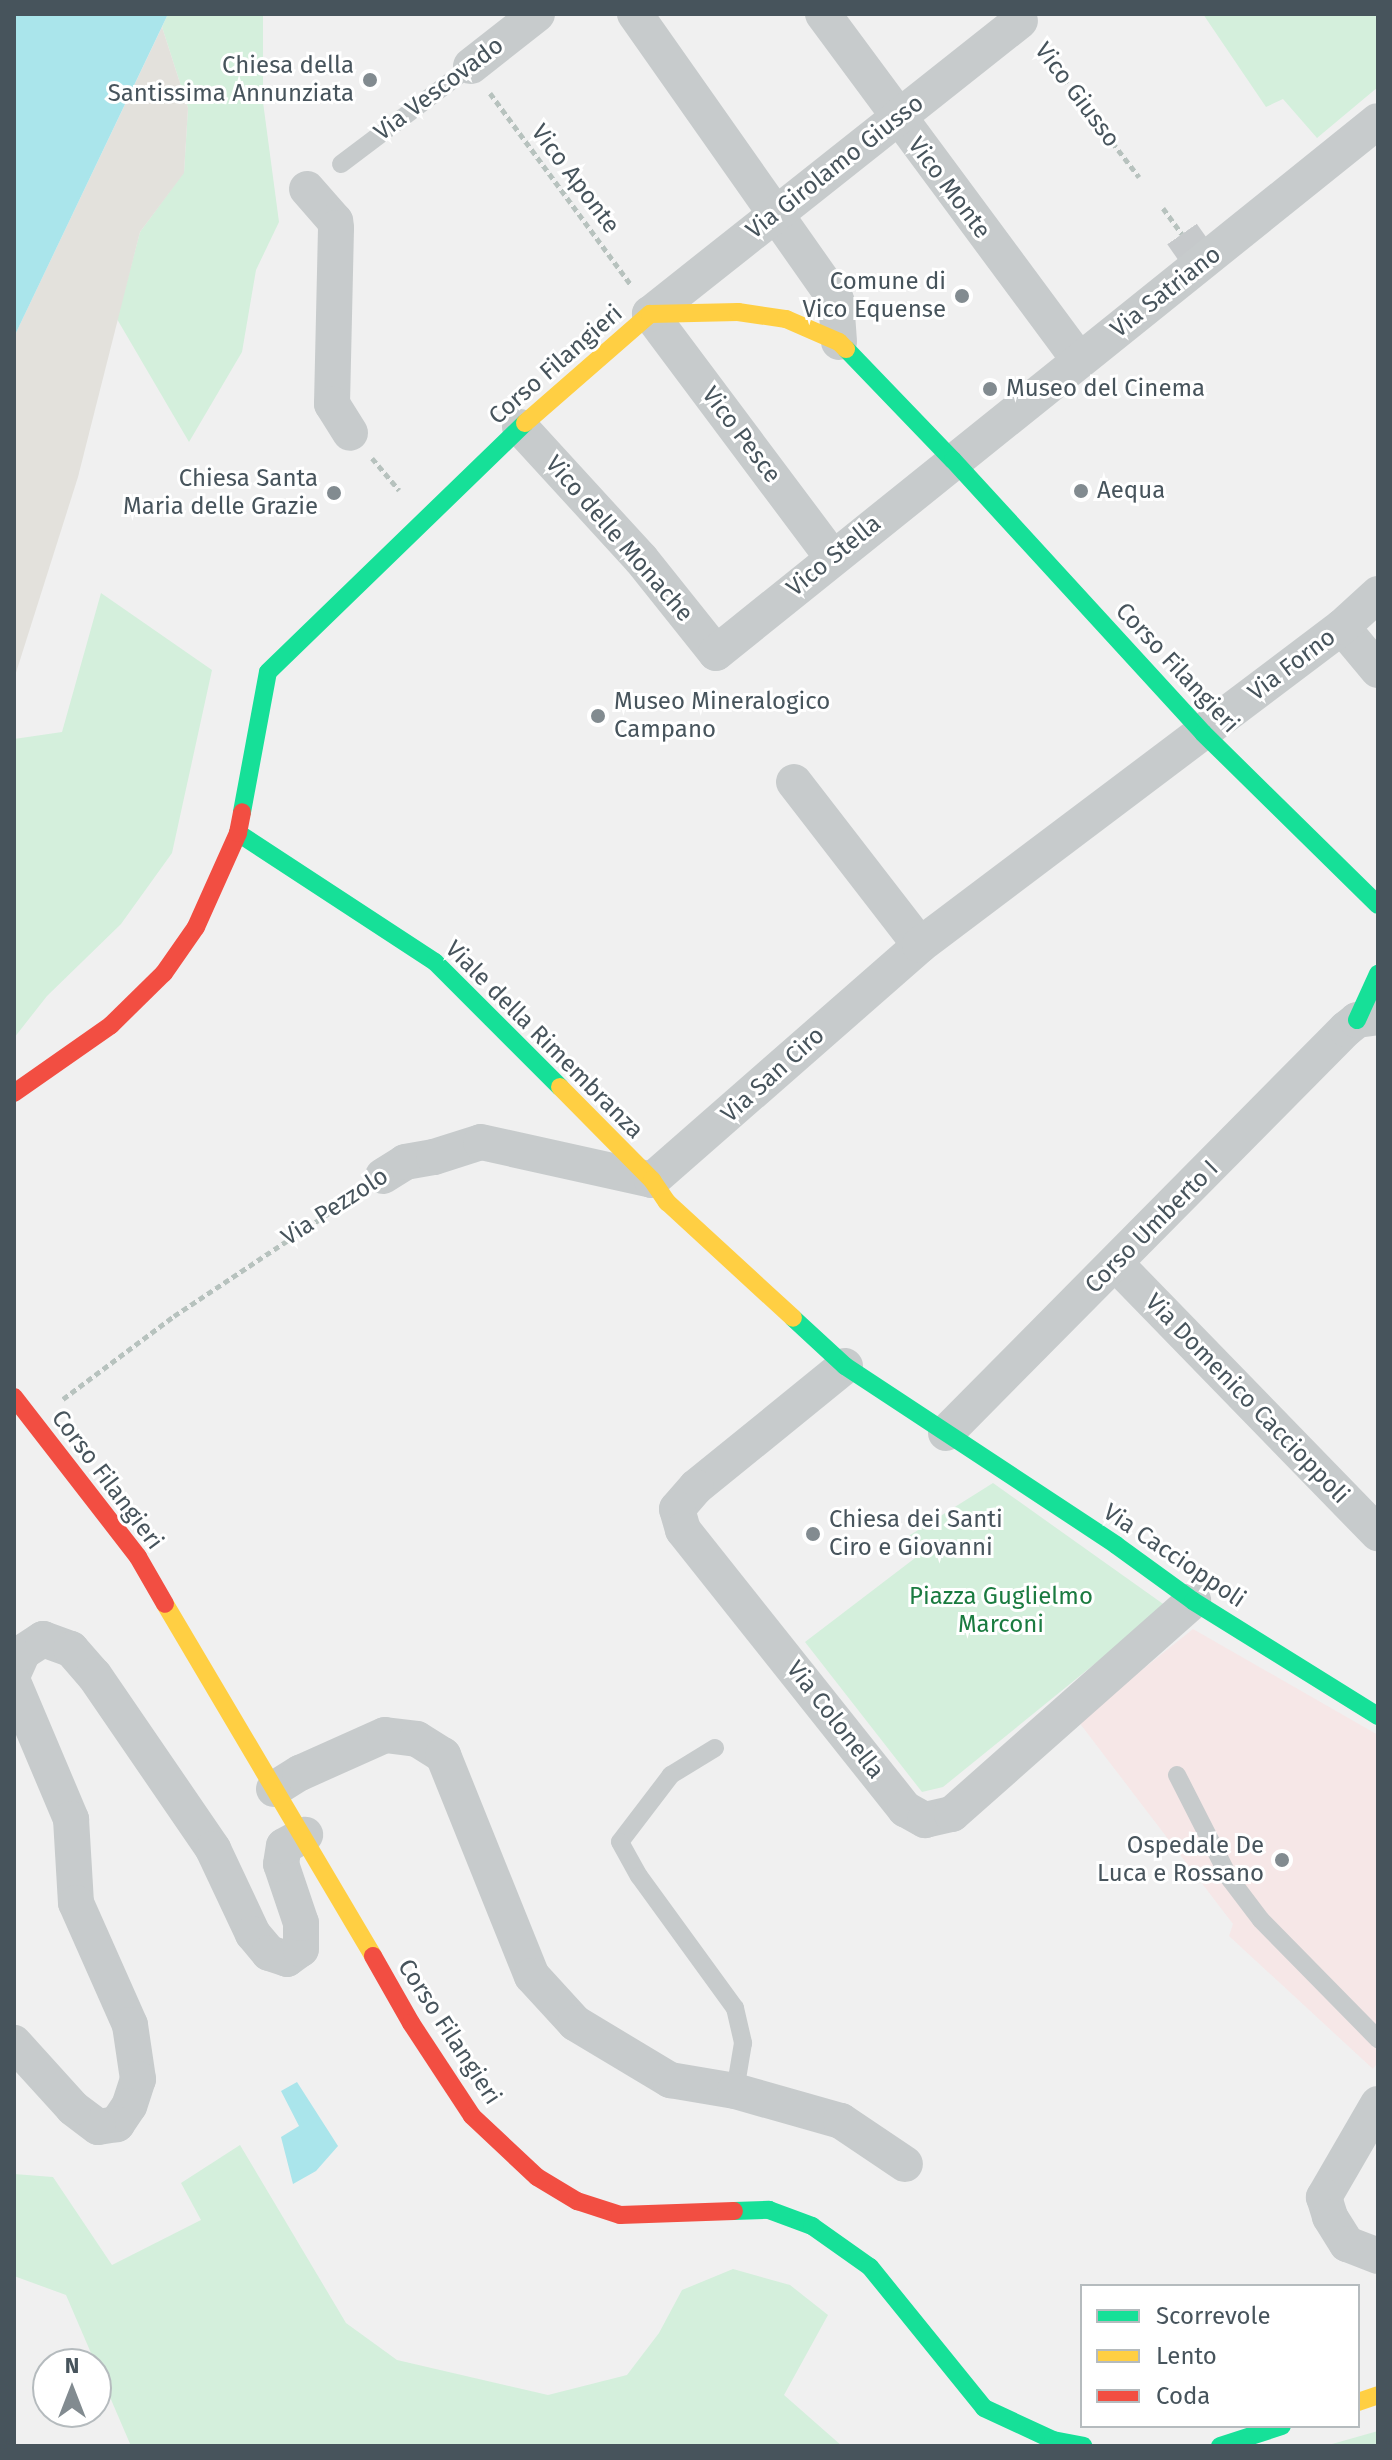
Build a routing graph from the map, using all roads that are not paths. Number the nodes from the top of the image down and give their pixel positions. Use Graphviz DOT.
graph roads {
  1 [pos="537,14"];
  2 [pos="635,14"];
  3 [pos="823,14"];
  4 [pos="1022,19"];
  5 [pos="471,66"];
  6 [pos="897,118"];
  7 [pos="1378,121"];
  8 [pos="341,164"];
  9 [pos="312,186"];
  10 [pos="775,213"];
  11 [pos="650,314"];
  12 [pos="839,342"];
  13 [pos="1079,360"];
  14 [pos="520,427"];
  15 [pos="350,433"];
  16 [pos="953,460"];
  17 [pos="832,557"];
  18 [pos="1378,594"];
  19 [pos="1342,627"];
  20 [pos="716,653"];
  21 [pos="1378,670"];
  22 [pos="1203,733"];
  23 [pos="794,782"];
  24 [pos="238,833"];
  25 [pos="1378,905"];
  26 [pos="920,945"];
  27 [pos="1378,974"];
  28 [pos="1368,1018"];
  29 [pos="14,1093"];
  30 [pos="383,1176"];
  31 [pos="652,1180"];
  32 [pos="1116,1264"];
  33 [pos="845,1366"];
  34 [pos="14,1397"];
  35 [pos="946,1433"];
  36 [pos="1378,1533"];
  37 [pos="1193,1601"];
  38 [pos="14,1672"];
  39 [pos="14,1684"];
  40 [pos="1378,1716"];
  41 [pos="715,1748"];
  42 [pos="1177,1775"];
  43 [pos="274,1789"];
  44 [pos="305,1835"];
  45 [pos="1378,2039"];
  46 [pos="14,2043"];
  47 [pos="735,2091"];
  48 [pos="1378,2104"];
  49 [pos="905,2164"];
  50 [pos="1378,2256"];
  51 [pos="1276,2428"];
  52 [pos="1083,2446"];
  53 [pos="1220,2446"];
  1 -- 5 [label="street, Via Vescovado"];
  2 -- 10 [label="street"];
  3 -- 6 [label="street, Vico Monte"];
  4 -- 6 [label="street, Via Girolamo Giusso"];
  5 -- 8 [label="lane, Via Vescovado"];
  6 -- 10 [label="street, Via Girolamo Giusso"];
  6 -- 13 [label="street, Vico Monte"];
  7 -- 13 [label="street, Via Satriano"];
  9 -- 15 [label="street"];
  10 -- 11 [label="street, Via Girolamo Giusso"];
  10 -- 12 [label="street"];
  11 -- 12 [label="street, Corso Filangieri"];
  11 -- 14 [label="street, Corso Filangieri"];
  11 -- 17 [label="street, Vico Pesce"];
  12 -- 16 [label="street, Corso Filangieri"];
  13 -- 16 [label="street, Via Satriano"];
  14 -- 20 [label="street, Vico delle Monache"];
  14 -- 24 [label="street, Corso Filangieri"];
  16 -- 17 [label="street, Vico Stella"];
  16 -- 22 [label="street, Corso Filangieri"];
  17 -- 20 [label="street, Vico Stella"];
  18 -- 19 [label="street, Via Forno"];
  19 -- 21 [label="street"];
  19 -- 22 [label="street, Via Forno"];
  22 -- 25 [label="street, Corso Filangieri"];
  22 -- 26 [label="street, Via San Ciro"];
  23 -- 26 [label="street"];
  24 -- 29 [label="street, Corso Filangieri"];
  24 -- 31 [label="street, Viale della Rimembranza"];
  26 -- 31 [label="street, Via San Ciro"];
  27 -- 28 [label="street"];
  28 -- 32 [label="street, Corso Umberto I"];
  30 -- 31 [label="street, Via Pezzolo"];
  31 -- 33 [label="street"];
  32 -- 35 [label="street, Corso Umberto I"];
  32 -- 36 [label="street, Via Domenico Caccioppoli"];
  33 -- 35 [label="street"];
  33 -- 37 [label="street, Via Colonella"];
  34 -- 43 [label="street, Corso Filangieri"];
  35 -- 37 [label="street, Via Caccioppoli"];
  37 -- 40 [label="street, Via Caccioppoli"];
  38 -- 44 [label="street"];
  39 -- 46 [label="street"];
  41 -- 47 [label="lane"];
  42 -- 45 [label="lane"];
  43 -- 44 [label="street, Corso Filangieri"];
  43 -- 47 [label="street"];
  44 -- 52 [label="street, Corso Filangieri"];
  47 -- 49 [label="street"];
  48 -- 50 [label="street"];
  51 -- 53 [label="street"];
}
